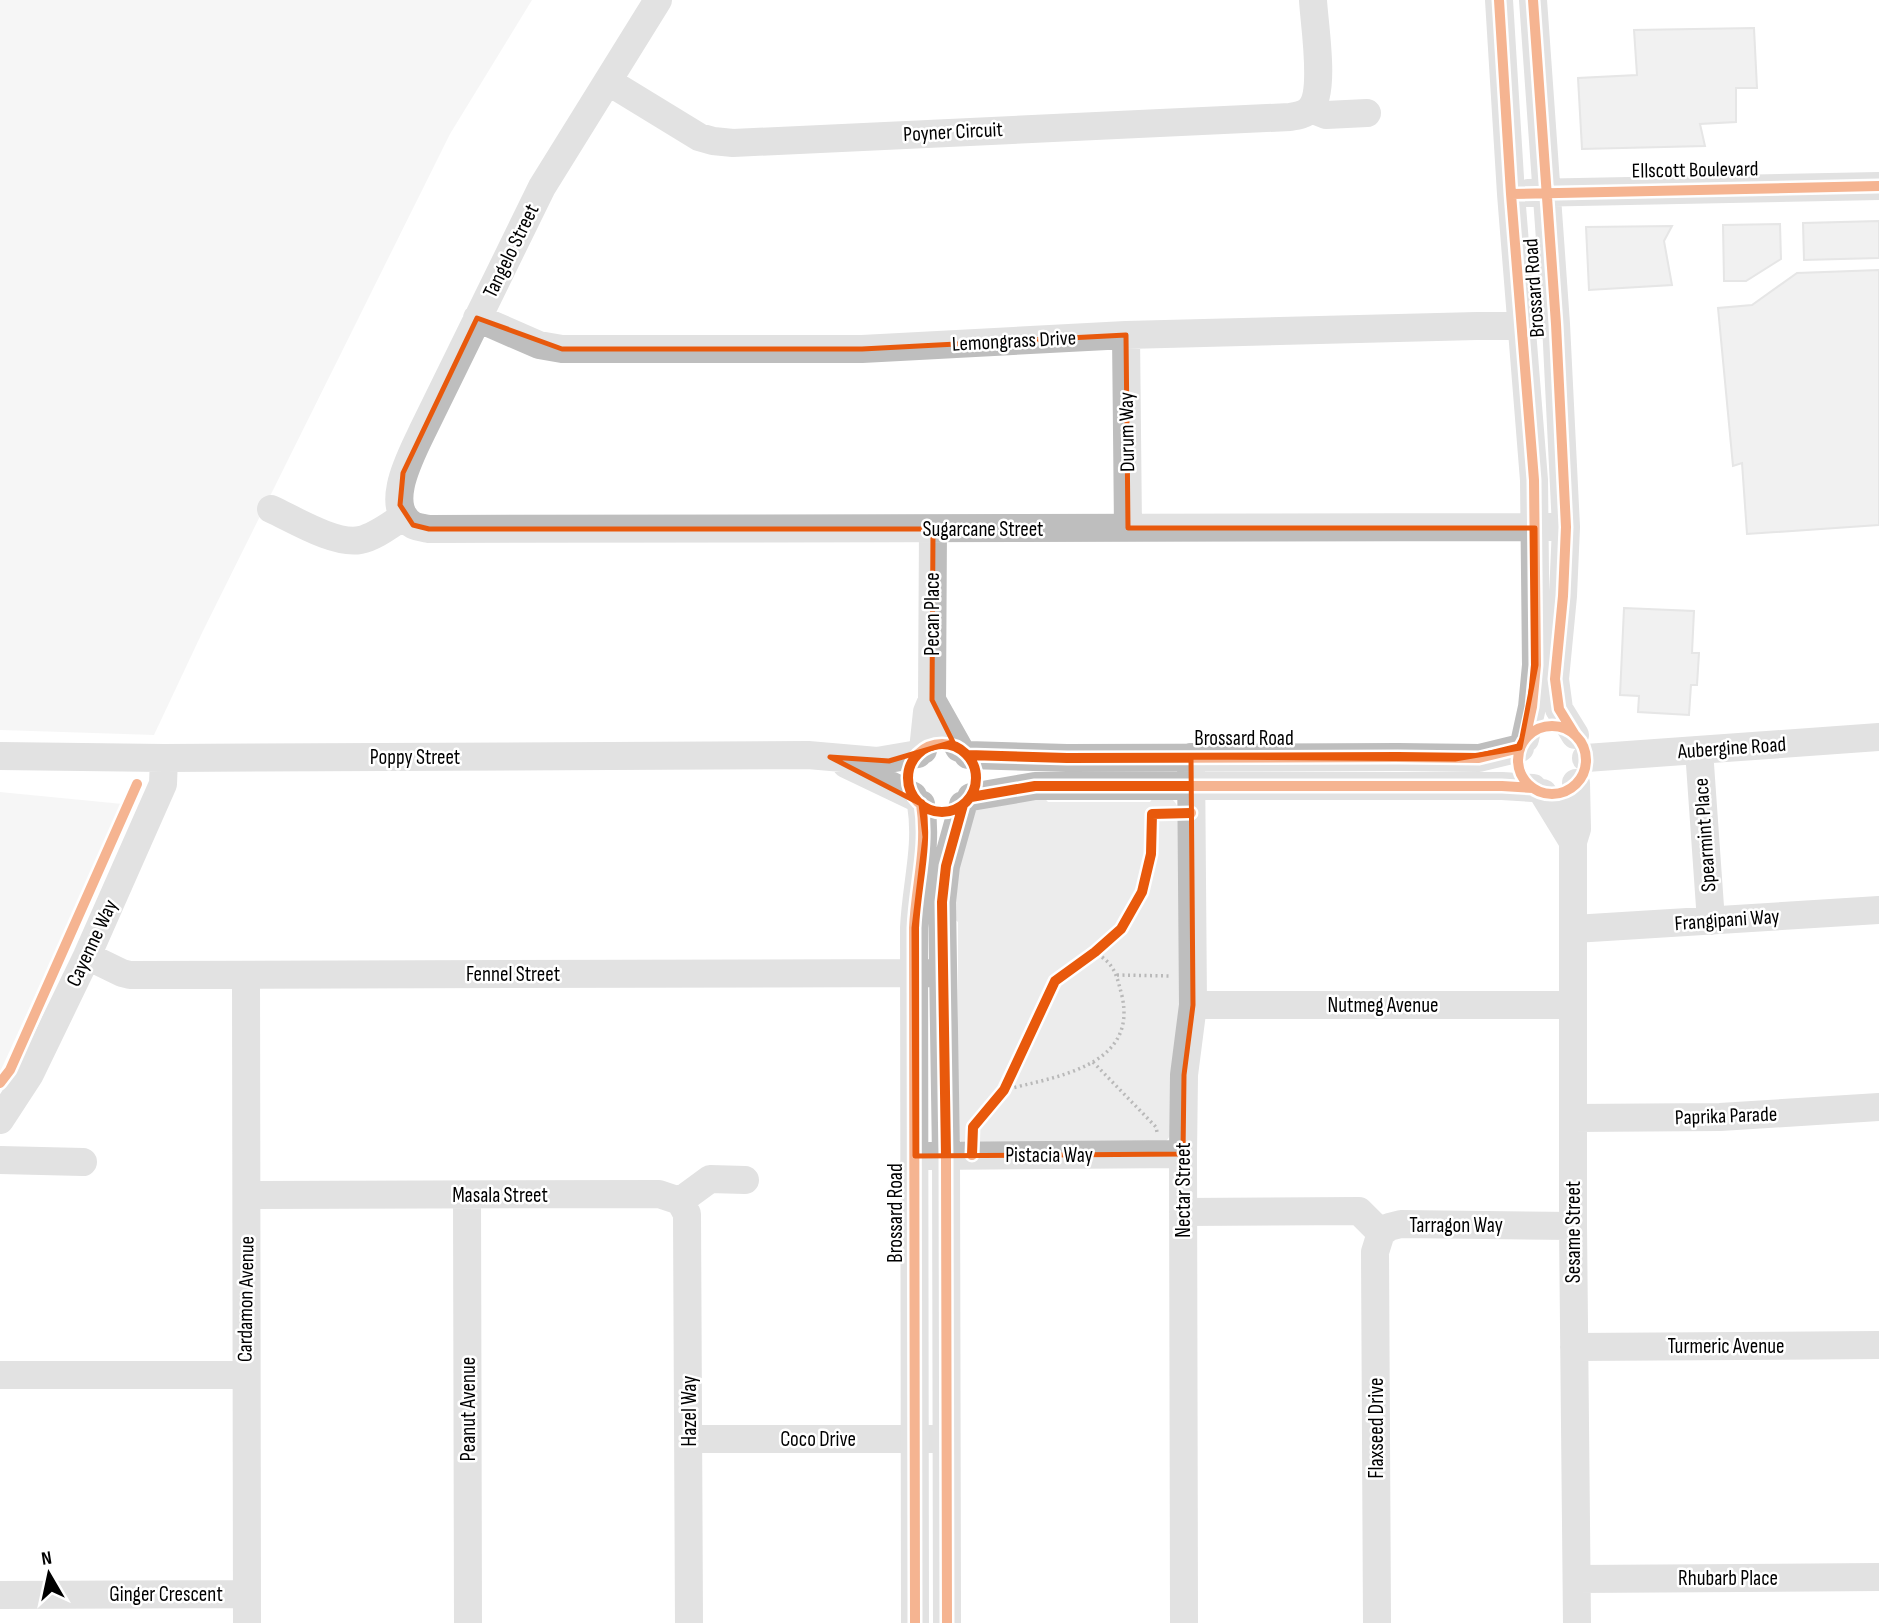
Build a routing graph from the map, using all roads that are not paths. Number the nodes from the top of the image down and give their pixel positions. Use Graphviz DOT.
graph roads {
  1 [pos="658,0"];
  2 [pos="1313,0"];
  3 [pos="1499,0"];
  4 [pos="1533,0"];
  5 [pos="610,82"];
  6 [pos="1311,109"];
  7 [pos="1367,113"];
  8 [pos="1879,186"];
  9 [pos="1546,192"];
  10 [pos="1511,194"];
  11 [pos="477,318"];
  12 [pos="1556,324"];
  13 [pos="1523,325"];
  14 [pos="1126,335"];
  15 [pos="271,509"];
  16 [pos="404,516"];
  17 [pos="1566,527"];
  18 [pos="1128,528"];
  19 [pos="1535,528"];
  20 [pos="933,529"];
  21 [pos="932,700"];
  22 [pos="1879,737"];
  23 [pos="1522,743"];
  24 [pos="1699,750"];
  25 [pos="921,752"];
  26 [pos="963,752"];
  27 [pos="0,756"];
  28 [pos="830,757"];
  29 [pos="1191,757"];
  30 [pos="164,758"];
  31 [pos="1579,759"];
  32 [pos="1191,786"];
  33 [pos="1538,790"];
  34 [pos="917,800"];
  35 [pos="967,801"];
  36 [pos="1573,842"];
  37 [pos="1879,910"];
  38 [pos="1711,921"];
  39 [pos="1574,929"];
  40 [pos="87,956"];
  41 [pos="915,973"];
  42 [pos="943,973"];
  43 [pos="246,975"];
  44 [pos="1193,1005"];
  45 [pos="1573,1005"];
  46 [pos="1879,1107"];
  47 [pos="1573,1118"];
  48 [pos="0,1120"];
  49 [pos="1172,1155"];
  50 [pos="915,1156"];
  51 [pos="946,1156"];
  52 [pos="0,1160"];
  53 [pos="83,1162"];
  54 [pos="745,1180"];
  55 [pos="247,1195"];
  56 [pos="467,1195"];
  57 [pos="680,1201"];
  58 [pos="1183,1212"];
  59 [pos="1573,1226"];
  60 [pos="1381,1233"];
  61 [pos="1879,1345"];
  62 [pos="1574,1347"];
  63 [pos="0,1375"];
  64 [pos="245,1375"];
  65 [pos="915,1438"];
  66 [pos="947,1438"];
  67 [pos="689,1439"];
  68 [pos="1879,1577"];
  69 [pos="1577,1579"];
  70 [pos="247,1594"];
  71 [pos="0,1595"];
  72 [pos="247,1623"];
  73 [pos="468,1623"];
  74 [pos="689,1623"];
  75 [pos="915,1623"];
  76 [pos="947,1623"];
  77 [pos="1184,1623"];
  78 [pos="1377,1623"];
  79 [pos="1577,1623"];
  1 -- 5 [label="street, Tangelo Street"];
  2 -- 6 [label="street"];
  3 -- 10 [label="street, Brossard Road"];
  4 -- 9 [label="street, Brossard Road"];
  5 -- 6 [label="street, Poyner Circuit"];
  5 -- 11 [label="street, Tangelo Street"];
  6 -- 7 [label="street, Poyner Circuit"];
  8 -- 9 [label="street, Ellscott Boulevard"];
  9 -- 10 [label="street, Ellscott Boulevard"];
  9 -- 12 [label="street, Brossard Road"];
  10 -- 13 [label="street, Brossard Road"];
  11 -- 14 [label="street, Lemongrass Drive"];
  11 -- 16 [label="street, Tangelo Street"];
  12 -- 13 [label="street, Lemongrass Drive"];
  12 -- 17 [label="street, Brossard Road"];
  13 -- 14 [label="street, Lemongrass Drive"];
  13 -- 19 [label="street, Brossard Road"];
  14 -- 18 [label="street, Durum Way"];
  15 -- 16 [label="street"];
  16 -- 20 [label="street, Sugarcane Street"];
  17 -- 19 [label="street, Sugarcane Street"];
  17 -- 31 [label="street, Brossard Road"];
  18 -- 19 [label="street, Sugarcane Street"];
  18 -- 20 [label="street, Sugarcane Street"];
  19 -- 23 [label="street, Brossard Road"];
  20 -- 21 [label="street, Pecan Place"];
  21 -- 25 [label="street, Pecan Place"];
  21 -- 26 [label="street, Pecan Place"];
  22 -- 24 [label="street, Aubergine Road"];
  23 -- 29 [label="street, Brossard Road"];
  23 -- 31 [label="street"];
  23 -- 33 [label="street"];
  24 -- 31 [label="street, Aubergine Road"];
  24 -- 38 [label="street, Spearmint Place"];
  25 -- 26 [label="street"];
  25 -- 28 [label="street, Poppy Street"];
  25 -- 34 [label="street"];
  26 -- 29 [label="street, Brossard Road"];
  26 -- 35 [label="street"];
  27 -- 30 [label="street, Poppy Street"];
  28 -- 30 [label="street, Poppy Street"];
  28 -- 34 [label="street, Poppy Street"];
  29 -- 32 [label="street, Nectar Street"];
  30 -- 40 [label="street, Cayenne Way"];
  31 -- 33 [label="street"];
  31 -- 36 [label="street, Sesame Street"];
  32 -- 33 [label="street"];
  32 -- 35 [label="street"];
  32 -- 44 [label="street, Nectar Street"];
  33 -- 36 [label="street"];
  34 -- 35 [label="street"];
  34 -- 41 [label="street, Brossard Road"];
  35 -- 42 [label="street"];
  36 -- 39 [label="street, Sesame Street"];
  37 -- 38 [label="street, Frangipani Way"];
  38 -- 39 [label="street, Frangipani Way"];
  39 -- 45 [label="street, Sesame Street"];
  40 -- 43 [label="street, Fennel Street"];
  40 -- 48 [label="street, Cayenne Way"];
  41 -- 42 [label="street, Fennel Street"];
  41 -- 43 [label="street, Fennel Street"];
  41 -- 50 [label="street, Brossard Road"];
  42 -- 51 [label="street"];
  43 -- 55 [label="street, Cardamon Avenue"];
  44 -- 45 [label="street, Nutmeg Avenue"];
  44 -- 49 [label="street, Nectar Street"];
  45 -- 47 [label="street, Sesame Street"];
  46 -- 47 [label="street, Paprika Parade"];
  47 -- 59 [label="street, Sesame Street"];
  49 -- 51 [label="street, Pistacia Way"];
  49 -- 58 [label="street, Nectar Street"];
  50 -- 51 [label="street, Pistacia Way"];
  50 -- 65 [label="street, Brossard Road"];
  51 -- 66 [label="street"];
  52 -- 53 [label="street"];
  54 -- 57 [label="street"];
  55 -- 56 [label="street, Masala Street"];
  55 -- 64 [label="street, Cardamon Avenue"];
  56 -- 57 [label="street, Masala Street"];
  56 -- 73 [label="street, Peanut Avenue"];
  57 -- 67 [label="street, Hazel Way"];
  58 -- 60 [label="street, Tarragon Way"];
  58 -- 77 [label="street, Nectar Street"];
  59 -- 60 [label="street, Tarragon Way"];
  59 -- 62 [label="street, Sesame Street"];
  60 -- 78 [label="street, Flaxseed Drive"];
  61 -- 62 [label="street, Turmeric Avenue"];
  62 -- 69 [label="street, Sesame Street"];
  63 -- 64 [label="street"];
  64 -- 70 [label="street, Cardamon Avenue"];
  65 -- 66 [label="street, Coco Drive"];
  65 -- 67 [label="street, Coco Drive"];
  65 -- 75 [label="street, Brossard Road"];
  66 -- 76 [label="street"];
  67 -- 74 [label="street, Hazel Way"];
  68 -- 69 [label="street, Rhubarb Place"];
  69 -- 79 [label="street, Sesame Street"];
  70 -- 71 [label="street, Ginger Crescent"];
  70 -- 72 [label="street, Cardamon Avenue"];
}
